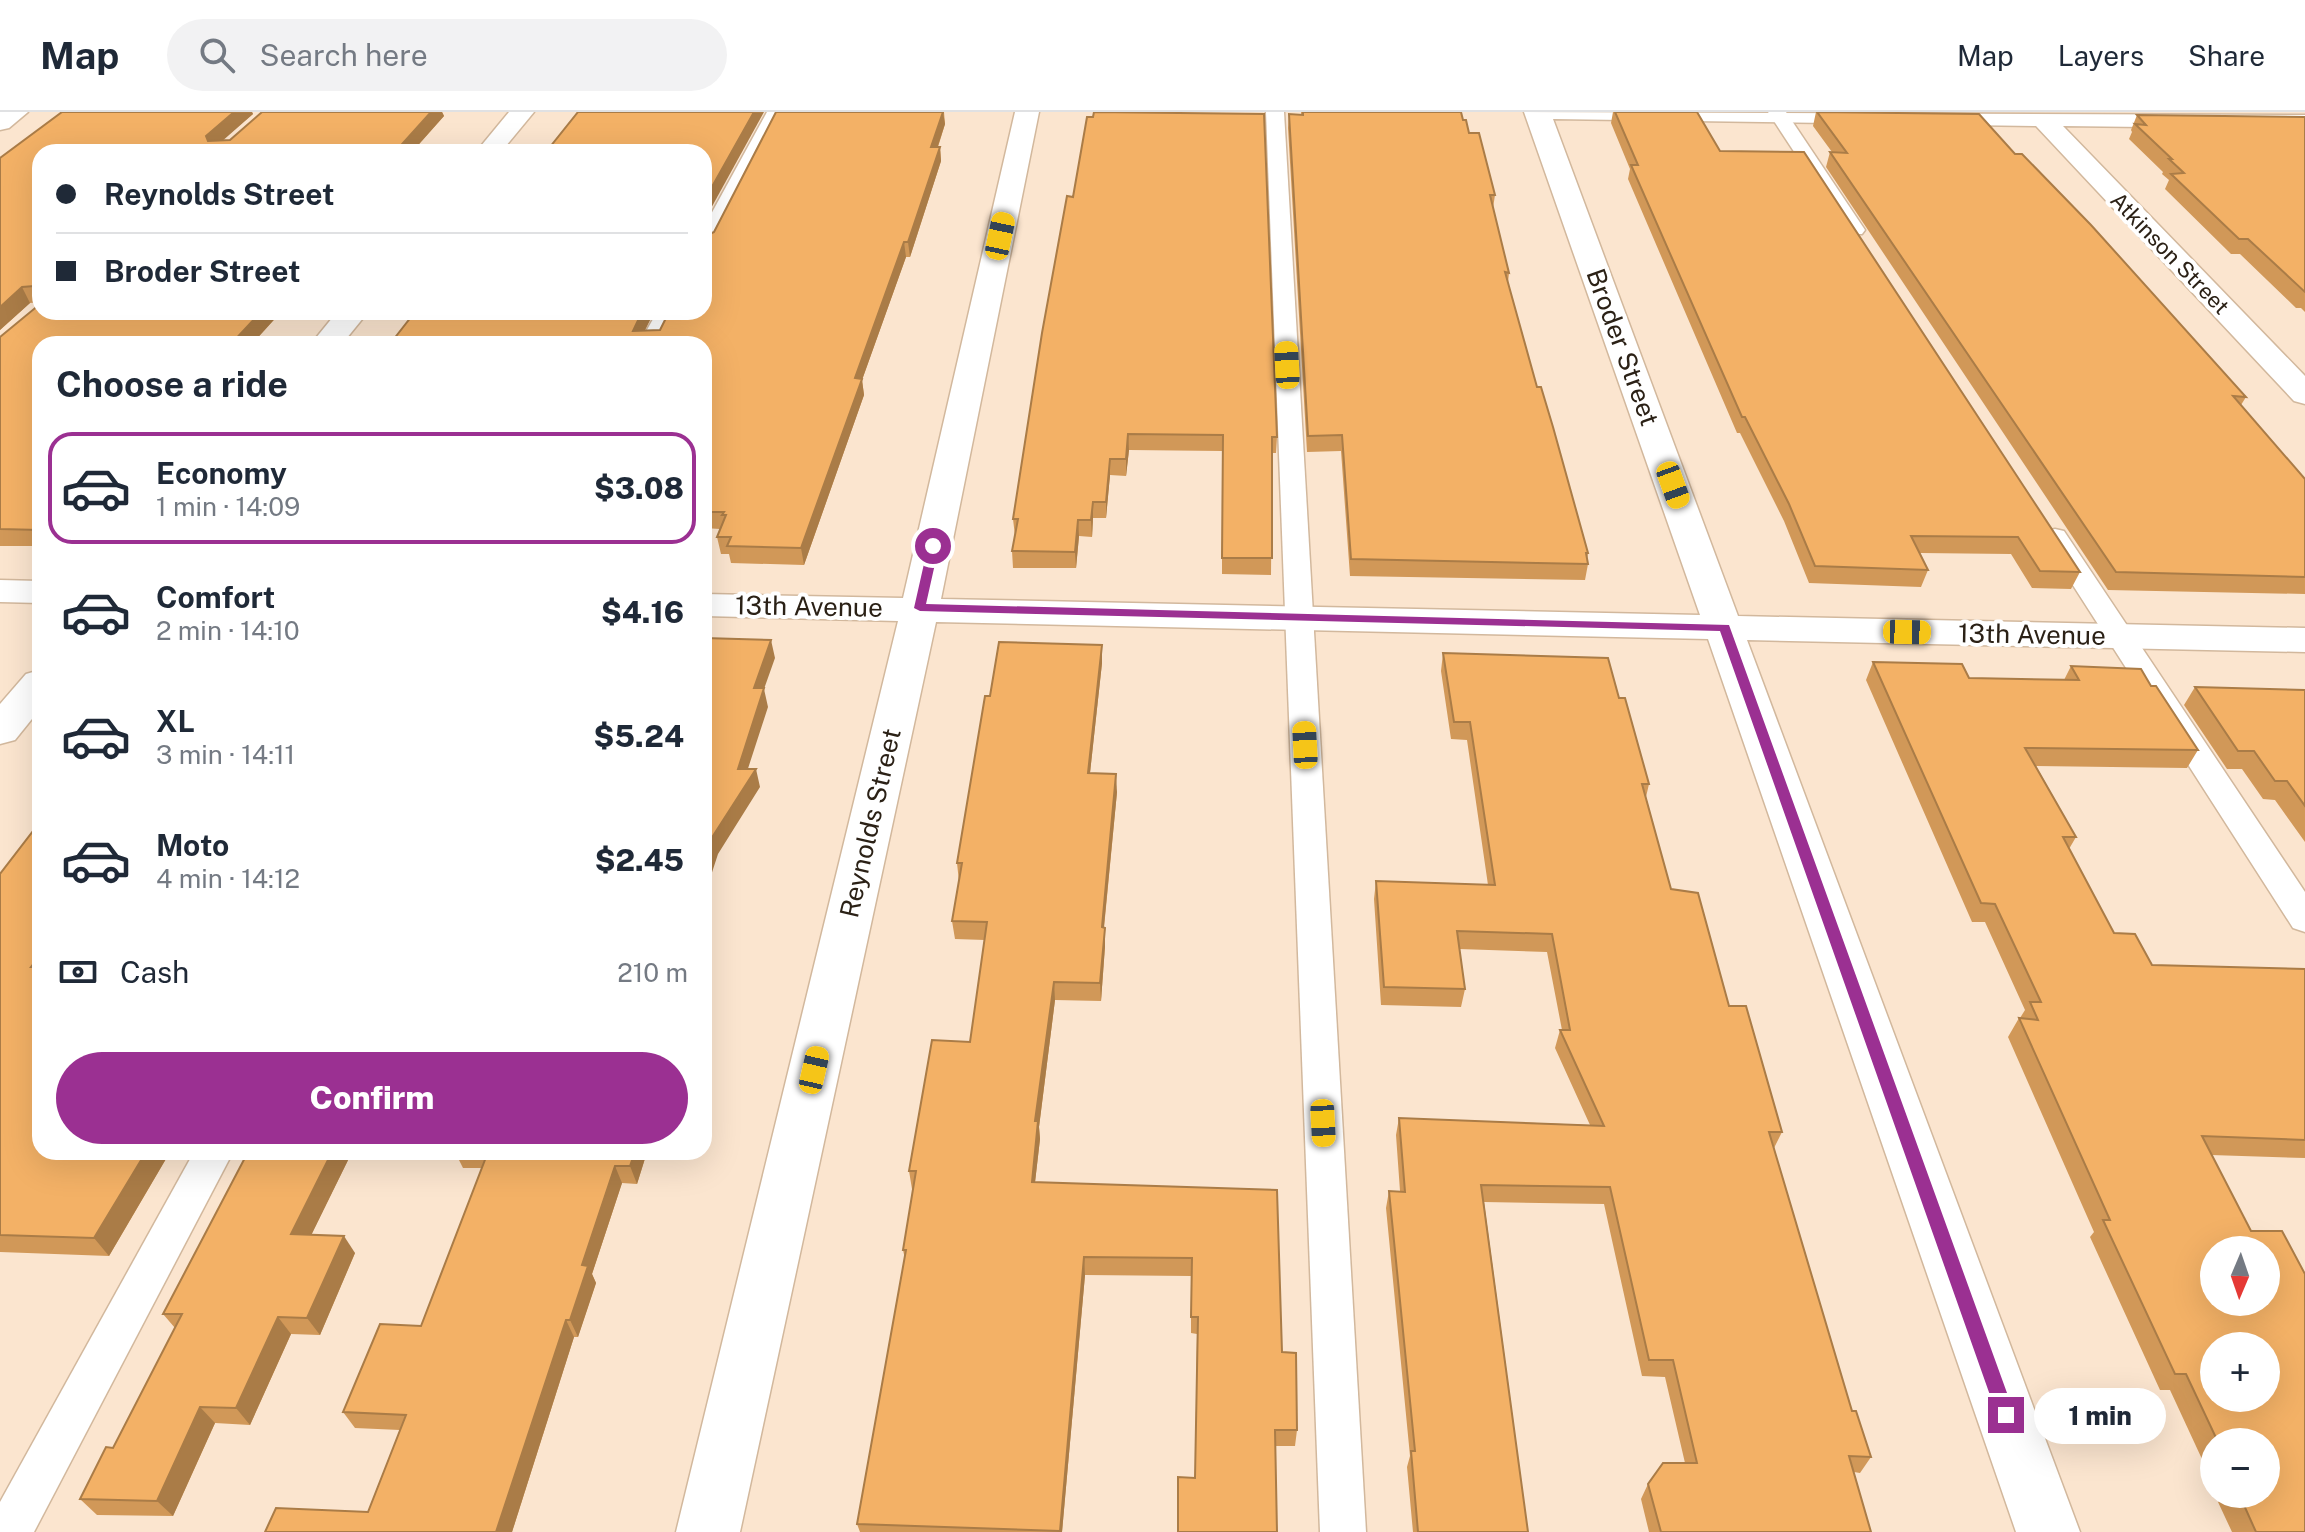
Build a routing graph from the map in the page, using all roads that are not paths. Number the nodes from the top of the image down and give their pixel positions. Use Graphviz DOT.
graph roads {
  1 [pos="16,112"];
  2 [pos="522,112"];
  3 [pos="776,112"];
  4 [pos="1027,112"];
  5 [pos="1275,112"];
  6 [pos="1537,112"];
  7 [pos="1778,114"];
  8 [pos="2039,115"];
  9 [pos="0,123"];
  10 [pos="2302,125"];
  11 [pos="495,144"];
  12 [pos="712,230"];
  13 [pos="1867,249"];
  14 [pos="346,320"];
  15 [pos="333,336"];
  16 [pos="2305,394"];
  17 [pos="2042,516"];
  18 [pos="0,591"];
  19 [pos="32,592"];
  20 [pos="712,605"];
  21 [pos="920,608"];
  22 [pos="1299,619"];
  23 [pos="1725,628"];
  24 [pos="2120,636"];
  25 [pos="2305,640"];
  26 [pos="32,692"];
  27 [pos="0,730"];
  28 [pos="2305,919"];
  29 [pos="210,1160"];
  30 [pos="9,1532"];
  31 [pos="708,1532"];
  32 [pos="1343,1532"];
  33 [pos="2048,1532"];
  1 -- 9 [label="street"];
  2 -- 11 [label="street"];
  3 -- 12 [label="lane"];
  4 -- 21 [label="street, Reynolds Street"];
  5 -- 22 [label="lane"];
  6 -- 7 [label="street"];
  6 -- 23 [label="street, Broder Street"];
  7 -- 8 [label="street"];
  7 -- 13 [label="lane"];
  8 -- 10 [label="street"];
  8 -- 16 [label="street, Atkinson Street"];
  14 -- 15 [label="street"];
  17 -- 24 [label="lane"];
  18 -- 19 [label="street"];
  20 -- 21 [label="street, 13th Avenue"];
  21 -- 22 [label="street, 13th Avenue"];
  21 -- 31 [label="street, Reynolds Street"];
  22 -- 23 [label="street, 13th Avenue"];
  22 -- 32 [label="lane"];
  23 -- 24 [label="street, 13th Avenue"];
  23 -- 33 [label="street, Broder Street"];
  24 -- 25 [label="street, 13th Avenue"];
  24 -- 28 [label="lane"];
  26 -- 27 [label="street"];
  29 -- 30 [label="lane"];
}
